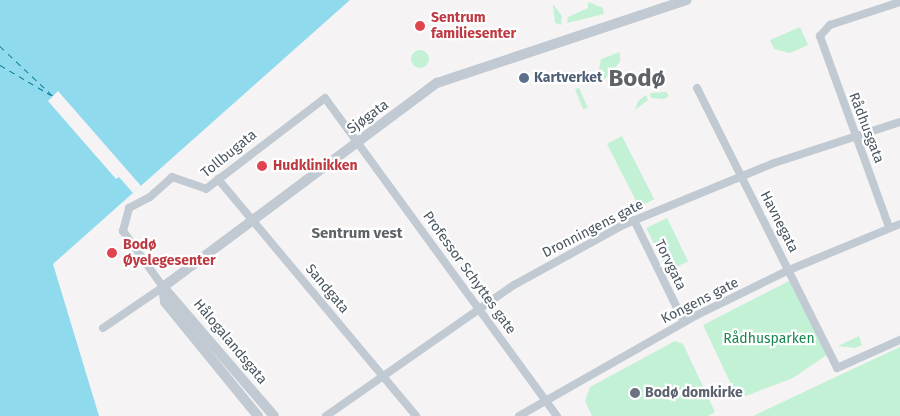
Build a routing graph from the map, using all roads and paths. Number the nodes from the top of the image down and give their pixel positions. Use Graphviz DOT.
graph roads {
  1 [pos="687,0"];
  2 [pos="900,2"];
  3 [pos="697,88"];
  4 [pos="325,98"];
  5 [pos="900,122"];
  6 [pos="855,134"];
  7 [pos="359,140"];
  8 [pos="741,176"];
  9 [pos="218,179"];
  10 [pos="252,218"];
  11 [pos="634,220"];
  12 [pos="900,224"];
  13 [pos="890,227"];
  14 [pos="129,244"];
  15 [pos="789,270"];
  16 [pos="163,287"];
  17 [pos="479,308"];
  18 [pos="684,322"];
  19 [pos="103,328"];
  20 [pos="900,340"];
  21 [pos="383,376"];
  22 [pos="546,397"];
  23 [pos="258,416"];
  24 [pos="274,416"];
  25 [pos="326,416"];
  26 [pos="416,416"];
  27 [pos="519,416"];
  28 [pos="557,416"];
  1 -- 7 [label="street, Sjøgata"];
  2 -- 6 [label="street, Rådhusgata"];
  3 -- 8 [label="street, Havnegata"];
  4 -- 7 [label="street, Professor Schyttes gate"];
  4 -- 9 [label="street, Tollbugata"];
  5 -- 6 [label="street, Dronningens gate"];
  6 -- 8 [label="street, Dronningens gate"];
  6 -- 13 [label="street, Rådhusgata"];
  7 -- 10 [label="street, Sjøgata"];
  7 -- 17 [label="street, Professor Schyttes gate"];
  8 -- 11 [label="street, Dronningens gate"];
  8 -- 15 [label="street, Havnegata"];
  9 -- 10 [label="street, Sandgata"];
  9 -- 14 [label="street, Tollbugata"];
  10 -- 16 [label="street, Sjøgata"];
  10 -- 21 [label="street, Sandgata"];
  11 -- 17 [label="street, Dronningens gate"];
  11 -- 18 [label="street, Torvgata"];
  12 -- 13 [label="street, Kongens gate"];
  13 -- 15 [label="street, Kongens gate"];
  14 -- 16 [label="street, Hålogalandsgata"];
  15 -- 18 [label="street, Kongens gate"];
  15 -- 20 [label="street, Havnegata"];
  16 -- 19 [label="street, Sjøgata"];
  16 -- 23 [label="street, Hålogalandsgata"];
  16 -- 24 [label="street, Hålogalandsgata"];
  17 -- 21 [label="street, Dronningens gate"];
  17 -- 22 [label="street, Professor Schyttes gate"];
  18 -- 22 [label="street, Kongens gate"];
  21 -- 25 [label="street, Dronningens gate"];
  21 -- 26 [label="street, Sandgata"];
  22 -- 27 [label="street, Kongens gate"];
  22 -- 28 [label="street, Professor Schyttes gate"];
}
